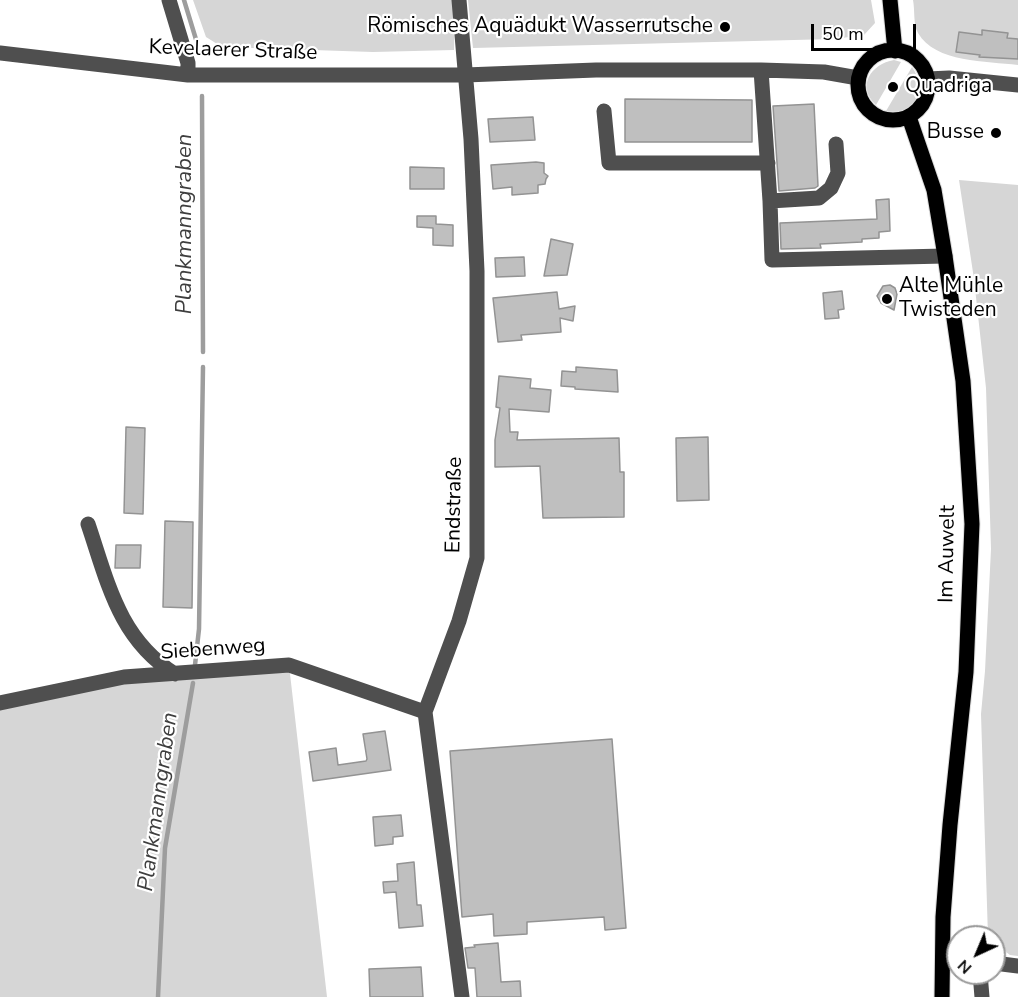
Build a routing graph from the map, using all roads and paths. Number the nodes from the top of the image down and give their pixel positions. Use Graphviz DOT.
graph roads {
  1 [pos="169,0"];
  2 [pos="459,0"];
  3 [pos="890,0"];
  4 [pos="895,51"];
  5 [pos="0,53"];
  6 [pos="761,70"];
  7 [pos="188,75"];
  8 [pos="465,75"];
  9 [pos="858,78"];
  10 [pos="927,79"];
  11 [pos="1018,85"];
  12 [pos="604,111"];
  13 [pos="909,117"];
  14 [pos="836,144"];
  15 [pos="768,163"];
  16 [pos="770,201"];
  17 [pos="945,256"];
  18 [pos="88,524"];
  19 [pos="175,674"];
  20 [pos="0,703"];
  21 [pos="424,712"];
  22 [pos="462,997"];
  23 [pos="942,997"];
  1 -- 7 [label="street"];
  2 -- 8 [label="street"];
  3 -- 4 [label="main road"];
  4 -- 9 [label="main road"];
  4 -- 10 [label="main road"];
  5 -- 7 [label="street, Kevelaerer Straße"];
  6 -- 8 [label="street, Kevelaerer Straße"];
  6 -- 9 [label="street, Kevelaerer Straße"];
  6 -- 15 [label="street"];
  7 -- 8 [label="street, Kevelaerer Straße"];
  8 -- 21 [label="street, Endstraße"];
  9 -- 13 [label="main road"];
  10 -- 11 [label="street"];
  10 -- 13 [label="main road"];
  12 -- 15 [label="street"];
  13 -- 17 [label="main road, Im Auwelt"];
  14 -- 16 [label="street"];
  15 -- 16 [label="street"];
  16 -- 17 [label="street"];
  17 -- 23 [label="main road, Im Auwelt"];
  18 -- 19 [label="street"];
  19 -- 20 [label="street, Siebenweg"];
  19 -- 21 [label="street, Siebenweg"];
  21 -- 22 [label="street, Endstraße"];
}
